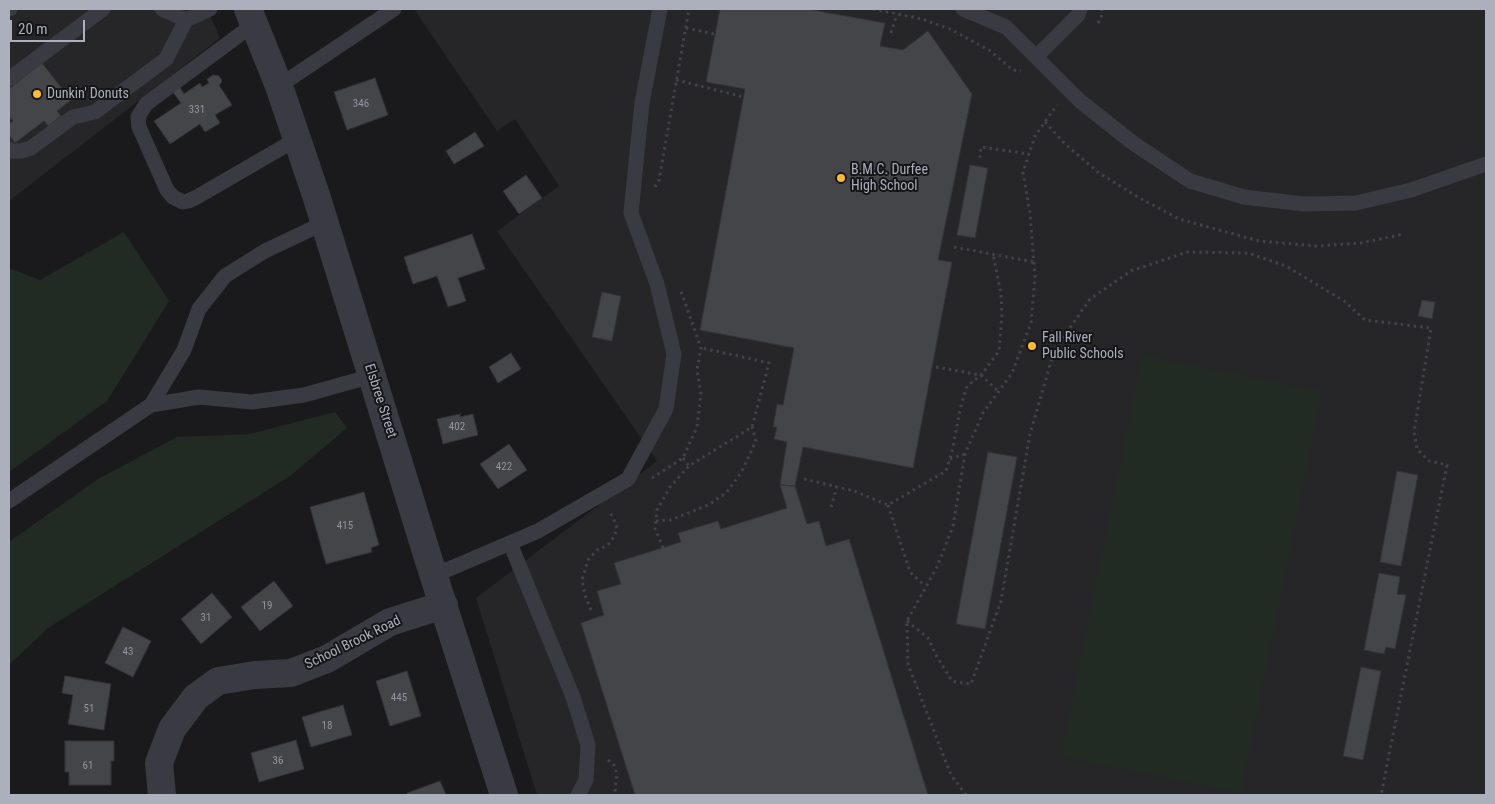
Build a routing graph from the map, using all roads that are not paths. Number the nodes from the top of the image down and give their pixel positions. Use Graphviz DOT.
graph roads {
  1 [pos="103,9"];
  2 [pos="162,9"];
  3 [pos="210,9"];
  4 [pos="394,9"];
  5 [pos="660,9"];
  6 [pos="963,9"];
  7 [pos="1080,9"];
  8 [pos="251,16"];
  9 [pos="186,20"];
  10 [pos="1036,57"];
  11 [pos="9,79"];
  12 [pos="279,86"];
  13 [pos="298,139"];
  14 [pos="9,149"];
  15 [pos="1486,164"];
  16 [pos="324,222"];
  17 [pos="372,376"];
  18 [pos="151,405"];
  19 [pos="9,501"];
  20 [pos="510,543"];
  21 [pos="435,575"];
  22 [pos="444,605"];
  23 [pos="162,795"];
  24 [pos="504,795"];
  25 [pos="578,795"];
  1 -- 11 [label="lane"];
  2 -- 9 [label="lane"];
  3 -- 9 [label="lane"];
  4 -- 12 [label="lane"];
  5 -- 20 [label="lane"];
  6 -- 10 [label="lane"];
  7 -- 10 [label="lane"];
  8 -- 12 [label="street, Elsbree Street"];
  8 -- 13 [label="lane"];
  9 -- 14 [label="lane"];
  10 -- 15 [label="lane"];
  12 -- 13 [label="street, Elsbree Street"];
  13 -- 16 [label="street, Elsbree Street"];
  16 -- 17 [label="street, Elsbree Street"];
  16 -- 18 [label="lane"];
  17 -- 18 [label="lane"];
  17 -- 21 [label="street, Elsbree Street"];
  18 -- 19 [label="lane"];
  20 -- 21 [label="lane"];
  20 -- 25 [label="lane"];
  21 -- 22 [label="street, Elsbree Street"];
  22 -- 23 [label="street, School Brook Road"];
  22 -- 24 [label="street, Elsbree Street"];
}
